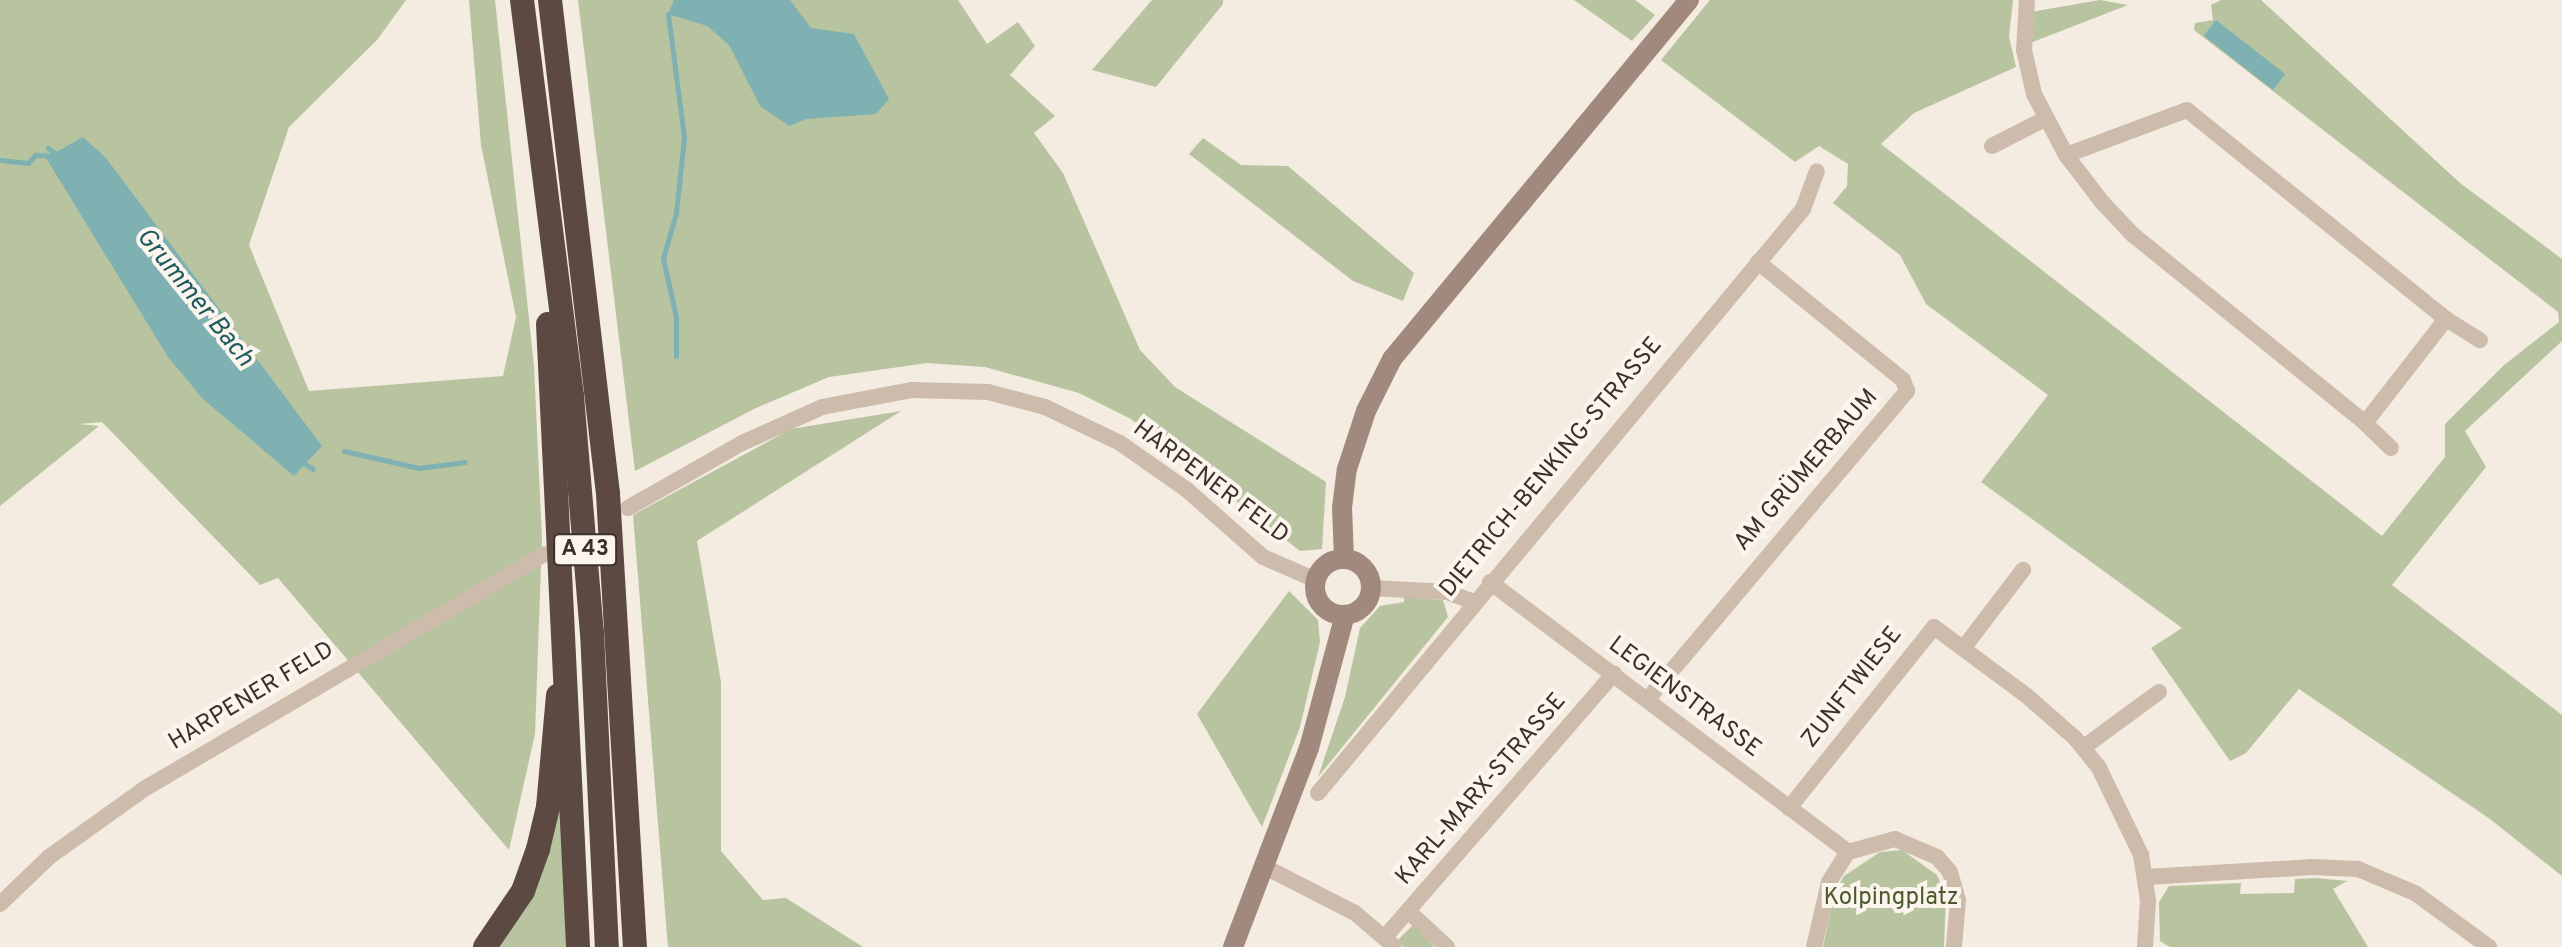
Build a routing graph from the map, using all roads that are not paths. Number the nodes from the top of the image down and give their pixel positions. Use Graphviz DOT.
graph roads {
  1 [pos="522,0"];
  2 [pos="550,0"];
  3 [pos="1689,0"];
  4 [pos="2027,0"];
  5 [pos="2045,119"];
  6 [pos="1992,146"];
  7 [pos="544,154"];
  8 [pos="2066,155"];
  9 [pos="1817,171"];
  10 [pos="1758,262"];
  11 [pos="2446,319"];
  12 [pos="2480,340"];
  13 [pos="2365,423"];
  14 [pos="2391,448"];
  15 [pos="618,501"];
  16 [pos="544,554"];
  17 [pos="1344,559"];
  18 [pos="2023,570"];
  19 [pos="1316,580"];
  20 [pos="1490,582"];
  21 [pos="1371,588"];
  22 [pos="1474,602"];
  23 [pos="1345,615"];
  24 [pos="1965,646"];
  25 [pos="563,665"];
  26 [pos="1614,674"];
  27 [pos="2159,692"];
  28 [pos="1647,700"];
  29 [pos="2084,747"];
  30 [pos="1318,793"];
  31 [pos="1789,808"];
  32 [pos="1848,852"];
  33 [pos="1263,866"];
  34 [pos="2146,877"];
  35 [pos="0,904"];
  36 [pos="1408,911"];
  37 [pos="1390,942"];
  38 [pos="485,947"];
  39 [pos="578,947"];
  40 [pos="607,947"];
  41 [pos="635,947"];
  42 [pos="650,947"];
  43 [pos="1233,947"];
  44 [pos="1447,947"];
  45 [pos="1814,947"];
  46 [pos="1954,947"];
  47 [pos="2145,947"];
  48 [pos="2489,947"];
  1 -- 7 [label="highway, A 43"];
  2 -- 15 [label="highway, A 43"];
  3 -- 17 [label="main road"];
  4 -- 5 [label="street"];
  5 -- 6 [label="street"];
  5 -- 8 [label="street"];
  7 -- 25 [label="highway"];
  7 -- 40 [label="highway, A 43"];
  8 -- 11 [label="street"];
  8 -- 13 [label="street"];
  9 -- 10 [label="street, DIETRICH-BENKING-STRASSE"];
  10 -- 20 [label="street, DIETRICH-BENKING-STRASSE"];
  10 -- 28 [label="street, AM GRÜMERBAUM"];
  11 -- 12 [label="street"];
  11 -- 13 [label="street"];
  13 -- 14 [label="street"];
  15 -- 19 [label="street, HARPENER FELD"];
  15 -- 41 [label="highway, A 43"];
  15 -- 42 [label="highway"];
  16 -- 35 [label="street, HARPENER FELD"];
  17 -- 19 [label="main road"];
  17 -- 21 [label="main road"];
  18 -- 24 [label="street"];
  19 -- 23 [label="main road"];
  20 -- 22 [label="street, DIETRICH-BENKING-STRASSE"];
  20 -- 26 [label="street, LEGIENSTRASSE"];
  21 -- 22 [label="street"];
  21 -- 23 [label="main road"];
  22 -- 30 [label="street, DIETRICH-BENKING-STRASSE"];
  23 -- 33 [label="main road"];
  24 -- 29 [label="street, ZUNFTWIESE"];
  24 -- 31 [label="street, ZUNFTWIESE"];
  25 -- 38 [label="highway"];
  25 -- 39 [label="highway"];
  26 -- 28 [label="street, LEGIENSTRASSE"];
  26 -- 36 [label="street, KARL-MARX-STRASSE"];
  27 -- 29 [label="street"];
  28 -- 31 [label="street, LEGIENSTRASSE"];
  29 -- 34 [label="street, ZUNFTWIESE"];
  31 -- 32 [label="street, LEGIENSTRASSE"];
  32 -- 45 [label="street"];
  32 -- 46 [label="street"];
  33 -- 37 [label="street"];
  33 -- 43 [label="main road"];
  34 -- 47 [label="street, ZUNFTWIESE"];
  34 -- 48 [label="street"];
  36 -- 37 [label="street, KARL-MARX-STRASSE"];
  36 -- 44 [label="street"];
}
